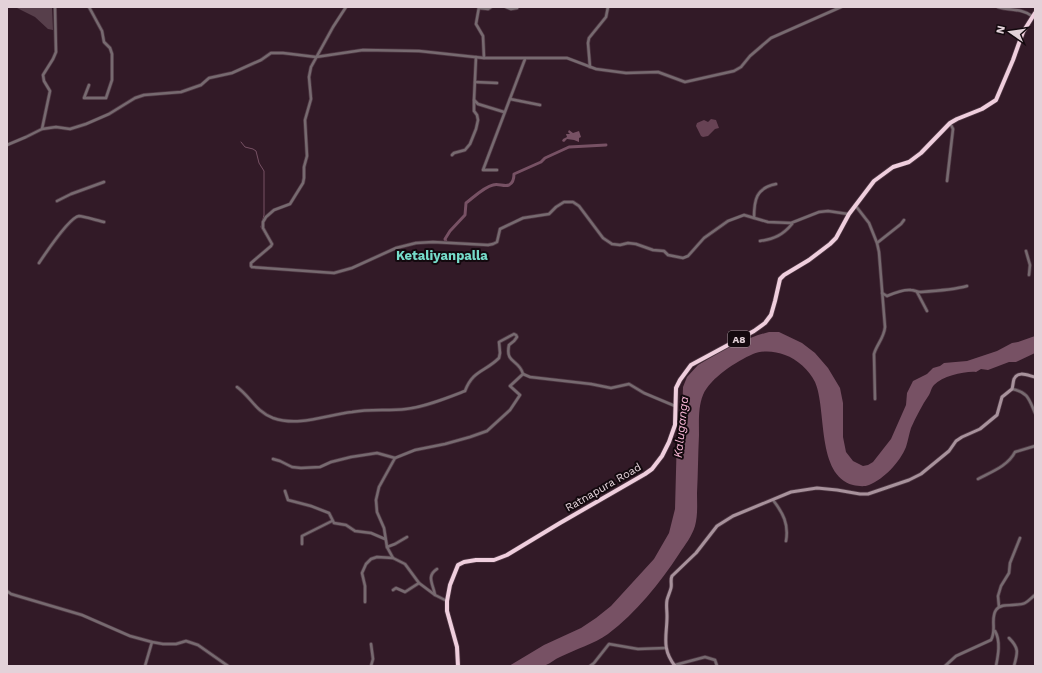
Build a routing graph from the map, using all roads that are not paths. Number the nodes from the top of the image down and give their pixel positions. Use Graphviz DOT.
graph roads {
  1 [pos="54,7"];
  2 [pos="89,7"];
  3 [pos="346,7"];
  4 [pos="491,7"];
  5 [pos="506,7"];
  6 [pos="608,7"];
  7 [pos="841,7"];
  8 [pos="998,7"];
  9 [pos="479,8"];
  10 [pos="517,8"];
  11 [pos="1034,15"];
  12 [pos="316,58"];
  13 [pos="476,58"];
  14 [pos="484,58"];
  15 [pos="525,59"];
  16 [pos="590,67"];
  17 [pos="475,82"];
  18 [pos="497,83"];
  19 [pos="89,85"];
  20 [pos="510,99"];
  21 [pos="474,100"];
  22 [pos="540,105"];
  23 [pos="504,112"];
  24 [pos="950,123"];
  25 [pos="42,129"];
  26 [pos="7,145"];
  27 [pos="452,156"];
  28 [pos="497,170"];
  29 [pos="947,181"];
  30 [pos="104,182"];
  31 [pos="776,184"];
  32 [pos="57,201"];
  33 [pos="855,206"];
  34 [pos="849,214"];
  35 [pos="754,218"];
  36 [pos="904,220"];
  37 [pos="104,222"];
  38 [pos="793,222"];
  39 [pos="760,241"];
  40 [pos="877,243"];
  41 [pos="1026,250"];
  42 [pos="39,263"];
  43 [pos="1029,275"];
  44 [pos="967,286"];
  45 [pos="882,292"];
  46 [pos="917,292"];
  47 [pos="927,310"];
  48 [pos="523,374"];
  49 [pos="1035,378"];
  50 [pos="237,387"];
  51 [pos="1012,389"];
  52 [pos="875,399"];
  53 [pos="675,406"];
  54 [pos="1035,413"];
  55 [pos="1035,446"];
  56 [pos="395,458"];
  57 [pos="273,459"];
  58 [pos="978,479"];
  59 [pos="285,491"];
  60 [pos="773,500"];
  61 [pos="332,521"];
  62 [pos="407,537"];
  63 [pos="1020,538"];
  64 [pos="385,539"];
  65 [pos="786,541"];
  66 [pos="302,544"];
  67 [pos="387,547"];
  68 [pos="393,558"];
  69 [pos="436,569"];
  70 [pos="419,583"];
  71 [pos="393,590"];
  72 [pos="7,591"];
  73 [pos="435,595"];
  74 [pos="1035,595"];
  75 [pos="447,601"];
  76 [pos="365,602"];
  77 [pos="999,607"];
  78 [pos="994,631"];
  79 [pos="1009,638"];
  80 [pos="152,642"];
  81 [pos="371,644"];
  82 [pos="666,648"];
  83 [pos="145,666"];
  84 [pos="228,666"];
  85 [pos="371,666"];
  86 [pos="458,666"];
  87 [pos="590,666"];
  88 [pos="675,666"];
  89 [pos="717,666"];
  90 [pos="945,666"];
  91 [pos="996,666"];
  92 [pos="1014,666"];
  1 -- 25 [label="street"];
  2 -- 19 [label="street"];
  3 -- 12 [label="street"];
  4 -- 9 [label="street"];
  5 -- 10 [label="street"];
  6 -- 16 [label="street"];
  7 -- 16 [label="street"];
  8 -- 11 [label="street"];
  9 -- 14 [label="street"];
  11 -- 24 [label="highway, Ratnapura Road / A8"];
  12 -- 13 [label="street"];
  12 -- 25 [label="street"];
  12 -- 35 [label="street"];
  13 -- 14 [label="street"];
  13 -- 17 [label="street"];
  14 -- 15 [label="street"];
  15 -- 16 [label="street"];
  15 -- 20 [label="street"];
  17 -- 18 [label="street"];
  17 -- 21 [label="street"];
  20 -- 22 [label="street"];
  20 -- 23 [label="street"];
  21 -- 23 [label="street"];
  21 -- 27 [label="street"];
  23 -- 28 [label="street"];
  24 -- 29 [label="street"];
  24 -- 33 [label="highway, Ratnapura Road / A8"];
  25 -- 26 [label="street"];
  30 -- 32 [label="street"];
  31 -- 35 [label="street"];
  33 -- 34 [label="highway, Ratnapura Road / A8"];
  33 -- 40 [label="street"];
  34 -- 38 [label="street"];
  34 -- 53 [label="highway, Ratnapura Road / A8"];
  35 -- 38 [label="street"];
  36 -- 40 [label="street"];
  37 -- 42 [label="street"];
  38 -- 39 [label="street"];
  40 -- 45 [label="street"];
  41 -- 43 [label="street"];
  44 -- 46 [label="street"];
  45 -- 46 [label="street"];
  45 -- 52 [label="street"];
  46 -- 47 [label="street"];
  48 -- 50 [label="street"];
  48 -- 53 [label="street"];
  48 -- 56 [label="street"];
  49 -- 51 [label="street"];
  51 -- 54 [label="street"];
  51 -- 60 [label="street"];
  53 -- 75 [label="highway, Ratnapura Road / A8"];
  55 -- 58 [label="street"];
  56 -- 57 [label="street"];
  56 -- 64 [label="street"];
  59 -- 61 [label="street"];
  60 -- 65 [label="street"];
  60 -- 82 [label="street"];
  61 -- 64 [label="street"];
  61 -- 66 [label="street"];
  62 -- 67 [label="street"];
  63 -- 77 [label="street"];
  64 -- 67 [label="street"];
  67 -- 68 [label="street"];
  68 -- 70 [label="street"];
  68 -- 76 [label="street"];
  69 -- 73 [label="street"];
  70 -- 71 [label="street"];
  70 -- 73 [label="street"];
  72 -- 80 [label="street"];
  73 -- 75 [label="street"];
  74 -- 77 [label="street"];
  75 -- 86 [label="highway, Ratnapura Road / A8"];
  77 -- 78 [label="street"];
  78 -- 90 [label="street"];
  78 -- 91 [label="street"];
  79 -- 92 [label="street"];
  80 -- 83 [label="street"];
  80 -- 84 [label="street"];
  81 -- 85 [label="street"];
  82 -- 87 [label="street"];
  82 -- 88 [label="street"];
  88 -- 89 [label="street"];
}
